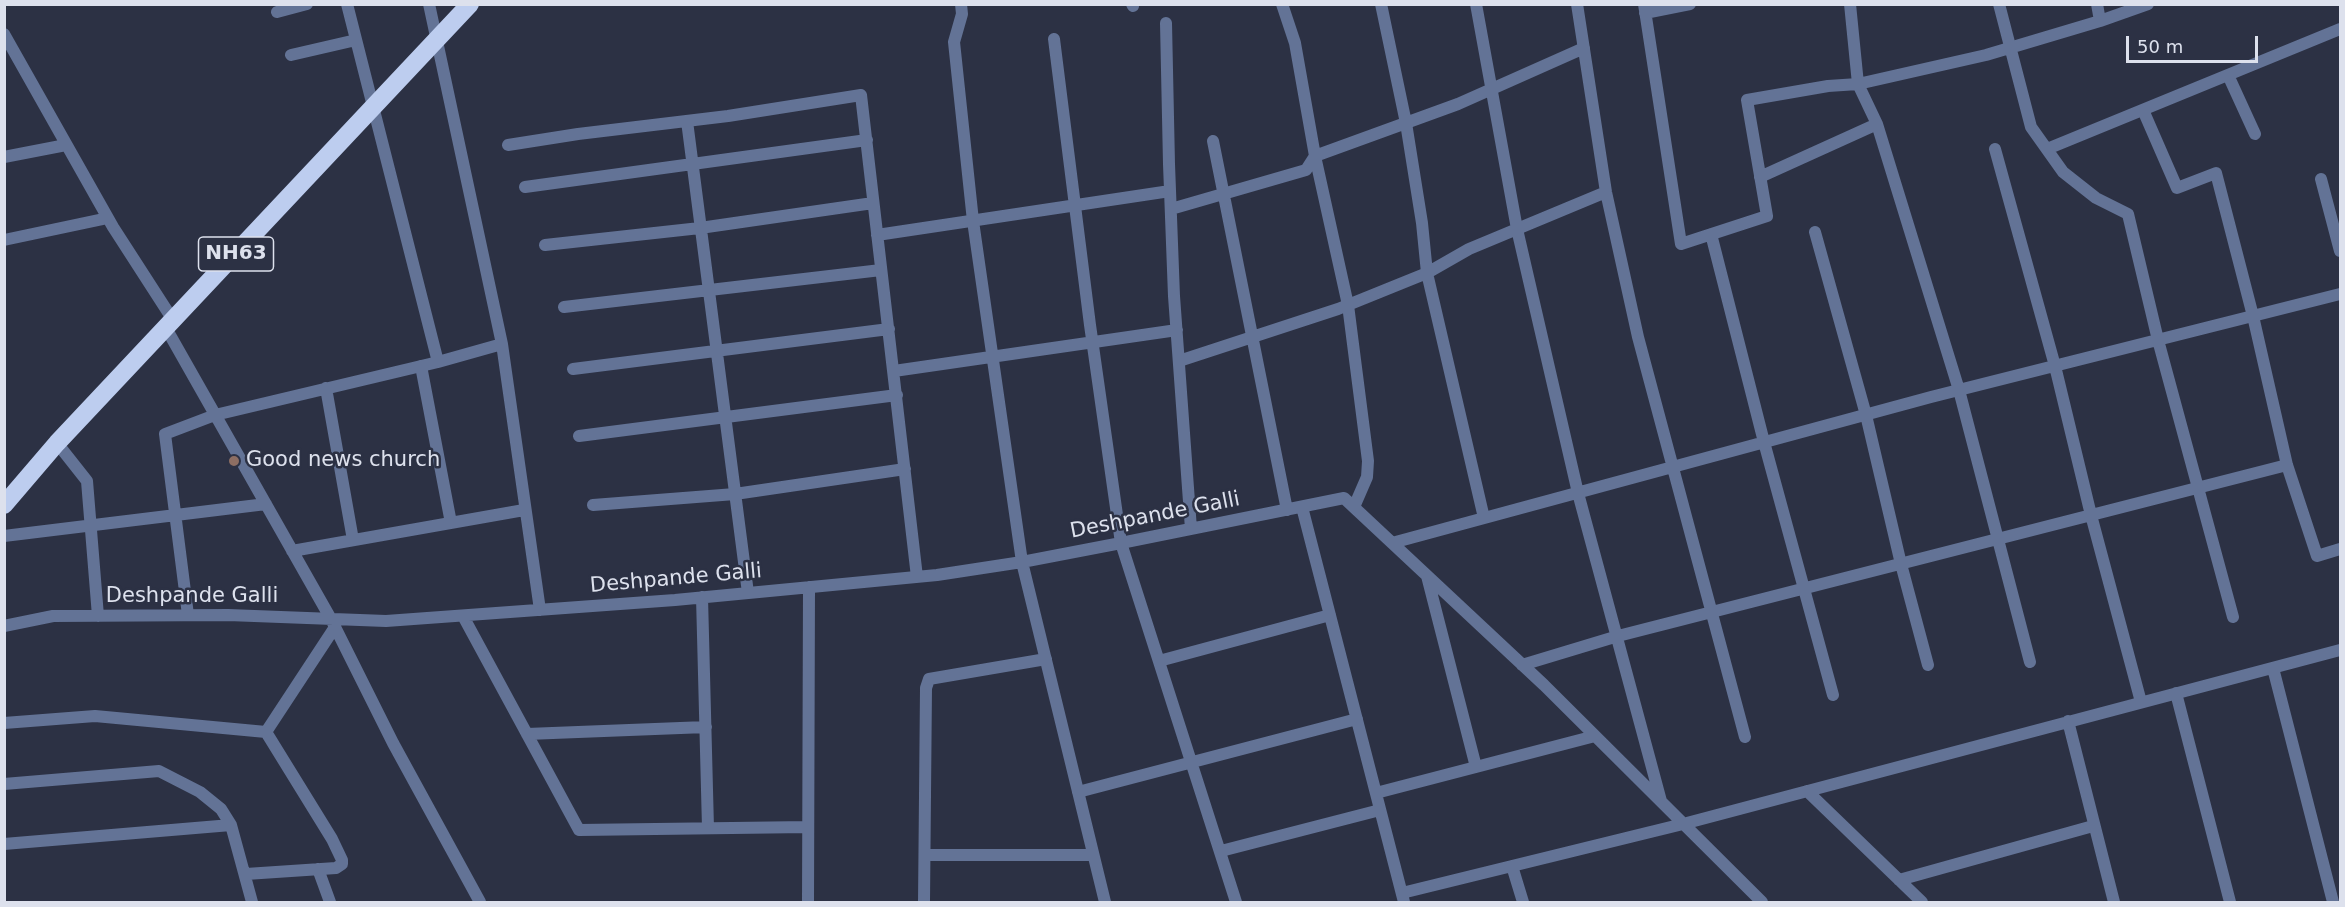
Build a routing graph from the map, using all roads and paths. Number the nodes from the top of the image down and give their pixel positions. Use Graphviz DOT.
graph roads {
  1 [pos="307,4"];
  2 [pos="347,4"];
  3 [pos="429,4"];
  4 [pos="470,4"];
  5 [pos="961,4"];
  6 [pos="1282,4"];
  7 [pos="1381,4"];
  8 [pos="1476,4"];
  9 [pos="1577,4"];
  10 [pos="1690,4"];
  11 [pos="1850,4"];
  12 [pos="1999,4"];
  13 [pos="2097,4"];
  14 [pos="2148,4"];
  15 [pos="1644,8"];
  16 [pos="277,12"];
  17 [pos="2100,21"];
  18 [pos="1166,23"];
  19 [pos="2340,29"];
  20 [pos="4,34"];
  21 [pos="1054,39"];
  22 [pos="356,40"];
  23 [pos="436,41"];
  24 [pos="1584,48"];
  25 [pos="2009,48"];
  26 [pos="291,55"];
  27 [pos="2228,75"];
  28 [pos="1858,84"];
  29 [pos="1491,89"];
  30 [pos="374,107"];
  31 [pos="2143,110"];
  32 [pos="687,121"];
  33 [pos="1406,123"];
  34 [pos="1877,124"];
  35 [pos="2255,134"];
  36 [pos="867,140"];
  37 [pos="1213,141"];
  38 [pos="66,145"];
  39 [pos="508,145"];
  40 [pos="1995,149"];
  41 [pos="2047,149"];
  42 [pos="1315,156"];
  43 [pos="4,157"];
  44 [pos="692,164"];
  45 [pos="1760,177"];
  46 [pos="2322,179"];
  47 [pos="525,187"];
  48 [pos="1170,191"];
  49 [pos="1606,192"];
  50 [pos="1224,194"];
  51 [pos="873,203"];
  52 [pos="1075,206"];
  53 [pos="1171,209"];
  54 [pos="108,218"];
  55 [pos="973,221"];
  56 [pos="700,228"];
  57 [pos="1517,229"];
  58 [pos="1815,232"];
  59 [pos="1711,234"];
  60 [pos="877,235"];
  61 [pos="4,240"];
  62 [pos="545,244"];
  63 [pos="2340,251"];
  64 [pos="881,270"];
  65 [pos="1427,273"];
  66 [pos="709,292"];
  67 [pos="2340,294"];
  68 [pos="1348,305"];
  69 [pos="564,307"];
  70 [pos="2253,316"];
  71 [pos="170,324"];
  72 [pos="888,329"];
  73 [pos="1177,330"];
  74 [pos="1252,337"];
  75 [pos="2158,340"];
  76 [pos="1092,343"];
  77 [pos="502,344"];
  78 [pos="716,350"];
  79 [pos="993,358"];
  80 [pos="1179,361"];
  81 [pos="438,362"];
  82 [pos="421,366"];
  83 [pos="2055,366"];
  84 [pos="573,369"];
  85 [pos="894,371"];
  86 [pos="326,388"];
  87 [pos="1959,390"];
  88 [pos="897,395"];
  89 [pos="216,415"];
  90 [pos="1866,415"];
  91 [pos="725,417"];
  92 [pos="579,436"];
  93 [pos="1764,442"];
  94 [pos="57,443"];
  95 [pos="2287,465"];
  96 [pos="1674,467"];
  97 [pos="905,469"];
  98 [pos="2198,488"];
  99 [pos="1578,493"];
  100 [pos="735,494"];
  101 [pos="6,500"];
  102 [pos="266,504"];
  103 [pos="593,505"];
  104 [pos="1302,507"];
  105 [pos="1354,507"];
  106 [pos="524,510"];
  107 [pos="1287,510"];
  108 [pos="176,515"];
  109 [pos="2091,516"];
  110 [pos="1484,518"];
  111 [pos="451,523"];
  112 [pos="90,525"];
  113 [pos="1191,529"];
  114 [pos="4,536"];
  115 [pos="353,540"];
  116 [pos="1998,540"];
  117 [pos="1121,543"];
  118 [pos="1392,543"];
  119 [pos="2340,549"];
  120 [pos="292,551"];
  121 [pos="1022,562"];
  122 [pos="1901,564"];
  123 [pos="1427,576"];
  124 [pos="917,577"];
  125 [pos="809,587"];
  126 [pos="1806,589"];
  127 [pos="748,593"];
  128 [pos="702,597"];
  129 [pos="540,610"];
  130 [pos="1712,613"];
  131 [pos="188,615"];
  132 [pos="1330,615"];
  133 [pos="98,616"];
  134 [pos="463,616"];
  135 [pos="2233,617"];
  136 [pos="333,623"];
  137 [pos="4,626"];
  138 [pos="1618,636"];
  139 [pos="2340,650"];
  140 [pos="1046,659"];
  141 [pos="1159,661"];
  142 [pos="2030,662"];
  143 [pos="1928,664"];
  144 [pos="1522,665"];
  145 [pos="2273,668"];
  146 [pos="2176,693"];
  147 [pos="1833,695"];
  148 [pos="2141,702"];
  149 [pos="1357,719"];
  150 [pos="2068,722"];
  151 [pos="4,723"];
  152 [pos="706,727"];
  153 [pos="266,732"];
  154 [pos="527,734"];
  155 [pos="1595,736"];
  156 [pos="1745,737"];
  157 [pos="1192,762"];
  158 [pos="1476,767"];
  159 [pos="4,784"];
  160 [pos="1808,791"];
  161 [pos="1078,792"];
  162 [pos="1376,793"];
  163 [pos="1661,802"];
  164 [pos="1380,810"];
  165 [pos="1683,824"];
  166 [pos="231,825"];
  167 [pos="2093,826"];
  168 [pos="808,827"];
  169 [pos="708,828"];
  170 [pos="4,844"];
  171 [pos="1221,851"];
  172 [pos="925,855"];
  173 [pos="1093,855"];
  174 [pos="1512,866"];
  175 [pos="318,869"];
  176 [pos="246,874"];
  177 [pos="1899,880"];
  178 [pos="1403,898"];
  179 [pos="475,901"];
  180 [pos="1757,902"];
  181 [pos="252,903"];
  182 [pos="330,903"];
  183 [pos="808,903"];
  184 [pos="924,903"];
  185 [pos="1105,903"];
  186 [pos="1236,903"];
  187 [pos="1523,903"];
  188 [pos="1922,903"];
  189 [pos="2114,903"];
  190 [pos="2230,903"];
  191 [pos="2332,903"];
  1 -- 16 [label="street"];
  2 -- 22 [label="street"];
  3 -- 23 [label="street"];
  4 -- 23 [label="highway, NH63"];
  5 -- 55 [label="street"];
  6 -- 42 [label="street"];
  7 -- 33 [label="street"];
  8 -- 29 [label="street"];
  9 -- 24 [label="street"];
  10 -- 15 [label="street"];
  11 -- 28 [label="street"];
  12 -- 25 [label="street"];
  13 -- 17 [label="street"];
  14 -- 17 [label="street"];
  15 -- 59 [label="street"];
  17 -- 25 [label="street"];
  18 -- 48 [label="street"];
  19 -- 27 [label="street"];
  20 -- 38 [label="street"];
  21 -- 52 [label="street"];
  22 -- 26 [label="street"];
  22 -- 30 [label="street"];
  23 -- 30 [label="highway, NH63"];
  23 -- 77 [label="street"];
  24 -- 29 [label="street"];
  24 -- 49 [label="street"];
  25 -- 28 [label="street"];
  25 -- 41 [label="street"];
  27 -- 31 [label="street"];
  27 -- 35 [label="street"];
  28 -- 34 [label="street"];
  28 -- 45 [label="street"];
  29 -- 33 [label="street"];
  29 -- 57 [label="street"];
  30 -- 71 [label="highway, NH63"];
  30 -- 81 [label="street"];
  31 -- 41 [label="street"];
  31 -- 70 [label="street"];
  32 -- 36 [label="street"];
  32 -- 39 [label="street"];
  32 -- 44 [label="street"];
  33 -- 42 [label="street"];
  33 -- 65 [label="street"];
  34 -- 45 [label="street"];
  34 -- 87 [label="street"];
  36 -- 44 [label="street"];
  36 -- 51 [label="street"];
  37 -- 50 [label="street"];
  38 -- 43 [label="street"];
  38 -- 54 [label="street"];
  40 -- 83 [label="street"];
  41 -- 75 [label="street"];
  42 -- 50 [label="street"];
  42 -- 68 [label="street"];
  44 -- 47 [label="street"];
  44 -- 56 [label="street"];
  45 -- 59 [label="street"];
  46 -- 63 [label="street"];
  48 -- 52 [label="street"];
  48 -- 53 [label="street"];
  49 -- 57 [label="street"];
  49 -- 96 [label="street"];
  50 -- 53 [label="street"];
  50 -- 74 [label="street"];
  51 -- 56 [label="street"];
  51 -- 60 [label="street"];
  52 -- 55 [label="street"];
  52 -- 76 [label="street"];
  53 -- 73 [label="street"];
  54 -- 61 [label="street"];
  54 -- 71 [label="street"];
  55 -- 60 [label="street"];
  55 -- 79 [label="street"];
  56 -- 62 [label="street"];
  56 -- 66 [label="street"];
  57 -- 65 [label="street"];
  57 -- 99 [label="street"];
  58 -- 90 [label="street"];
  59 -- 93 [label="street"];
  60 -- 64 [label="street"];
  64 -- 66 [label="street"];
  64 -- 72 [label="street"];
  65 -- 68 [label="street"];
  65 -- 110 [label="street"];
  66 -- 69 [label="street"];
  66 -- 78 [label="street"];
  67 -- 70 [label="street"];
  68 -- 74 [label="street"];
  68 -- 105 [label="street"];
  70 -- 75 [label="street"];
  70 -- 95 [label="street"];
  71 -- 89 [label="street"];
  71 -- 94 [label="highway, NH63"];
  72 -- 78 [label="street"];
  72 -- 85 [label="street"];
  73 -- 76 [label="street"];
  73 -- 80 [label="street"];
  74 -- 80 [label="street"];
  74 -- 107 [label="street"];
  75 -- 83 [label="street"];
  75 -- 98 [label="street"];
  76 -- 79 [label="street"];
  76 -- 117 [label="street"];
  77 -- 81 [label="street"];
  77 -- 106 [label="street"];
  78 -- 84 [label="street"];
  78 -- 91 [label="street"];
  79 -- 85 [label="street"];
  79 -- 121 [label="street"];
  80 -- 113 [label="street"];
  81 -- 82 [label="street"];
  82 -- 86 [label="street"];
  82 -- 111 [label="street"];
  83 -- 87 [label="street"];
  83 -- 109 [label="street"];
  85 -- 88 [label="street"];
  86 -- 89 [label="street"];
  86 -- 115 [label="street"];
  87 -- 90 [label="street"];
  87 -- 116 [label="street"];
  88 -- 91 [label="street"];
  88 -- 97 [label="street"];
  89 -- 102 [label="street"];
  89 -- 108 [label="street"];
  90 -- 93 [label="street"];
  90 -- 122 [label="street"];
  91 -- 92 [label="street"];
  91 -- 100 [label="street"];
  93 -- 96 [label="street"];
  93 -- 126 [label="street"];
  94 -- 101 [label="highway, NH63"];
  94 -- 112 [label="street"];
  95 -- 98 [label="street"];
  95 -- 119 [label="street"];
  96 -- 99 [label="street"];
  96 -- 130 [label="street"];
  97 -- 100 [label="street"];
  97 -- 124 [label="street"];
  98 -- 109 [label="street"];
  98 -- 135 [label="street"];
  99 -- 110 [label="street"];
  99 -- 138 [label="street"];
  100 -- 103 [label="street"];
  100 -- 127 [label="street"];
  102 -- 108 [label="street"];
  102 -- 120 [label="street"];
  104 -- 105 [label="street, Deshpande Galli"];
  104 -- 107 [label="street, Deshpande Galli"];
  104 -- 132 [label="street"];
  105 -- 118 [label="street"];
  106 -- 111 [label="street"];
  106 -- 129 [label="street"];
  107 -- 113 [label="street, Deshpande Galli"];
  108 -- 112 [label="street"];
  108 -- 131 [label="street"];
  109 -- 116 [label="street"];
  109 -- 148 [label="street"];
  110 -- 118 [label="street"];
  111 -- 115 [label="street"];
  112 -- 114 [label="street"];
  112 -- 133 [label="street"];
  113 -- 117 [label="street, Deshpande Galli"];
  115 -- 120 [label="street"];
  116 -- 122 [label="street"];
  116 -- 142 [label="street"];
  117 -- 121 [label="street, Deshpande Galli"];
  117 -- 141 [label="street"];
  118 -- 123 [label="street"];
  120 -- 136 [label="street"];
  121 -- 124 [label="street, Deshpande Galli"];
  121 -- 140 [label="street"];
  122 -- 126 [label="street"];
  122 -- 143 [label="street"];
  123 -- 144 [label="street"];
  123 -- 158 [label="street"];
  124 -- 125 [label="street, Deshpande Galli"];
  125 -- 127 [label="street, Deshpande Galli"];
  125 -- 168 [label="street"];
  126 -- 130 [label="street"];
  126 -- 147 [label="street"];
  127 -- 128 [label="street, Deshpande Galli"];
  128 -- 129 [label="street, Deshpande Galli"];
  128 -- 152 [label="street"];
  129 -- 134 [label="street, Deshpande Galli"];
  130 -- 138 [label="street"];
  130 -- 156 [label="street"];
  131 -- 133 [label="street, Deshpande Galli"];
  131 -- 136 [label="street, Deshpande Galli"];
  132 -- 141 [label="street"];
  132 -- 149 [label="street"];
  133 -- 137 [label="street, Deshpande Galli"];
  134 -- 136 [label="street, Deshpande Galli"];
  134 -- 154 [label="street"];
  136 -- 153 [label="street"];
  136 -- 179 [label="street"];
  138 -- 144 [label="street"];
  138 -- 163 [label="street"];
  139 -- 145 [label="street"];
  140 -- 161 [label="street"];
  140 -- 172 [label="street"];
  141 -- 157 [label="street"];
  144 -- 155 [label="street"];
  145 -- 146 [label="street"];
  145 -- 191 [label="street"];
  146 -- 148 [label="street"];
  146 -- 190 [label="street"];
  148 -- 150 [label="street"];
  149 -- 157 [label="street"];
  149 -- 162 [label="street"];
  150 -- 160 [label="street"];
  150 -- 167 [label="street"];
  151 -- 153 [label="street"];
  152 -- 154 [label="street"];
  152 -- 169 [label="street"];
  153 -- 175 [label="street"];
  154 -- 169 [label="street"];
  155 -- 158 [label="street"];
  155 -- 163 [label="street"];
  157 -- 161 [label="street"];
  157 -- 171 [label="street"];
  158 -- 162 [label="street"];
  159 -- 166 [label="street"];
  160 -- 165 [label="street"];
  160 -- 177 [label="street"];
  161 -- 173 [label="street"];
  162 -- 164 [label="street"];
  163 -- 165 [label="street"];
  164 -- 171 [label="street"];
  164 -- 178 [label="street"];
  165 -- 174 [label="street"];
  165 -- 180 [label="street"];
  166 -- 170 [label="street"];
  166 -- 176 [label="street"];
  167 -- 177 [label="street"];
  167 -- 189 [label="street"];
  168 -- 169 [label="street"];
  168 -- 183 [label="street"];
  171 -- 186 [label="street"];
  172 -- 173 [label="street"];
  172 -- 184 [label="street"];
  173 -- 185 [label="street"];
  174 -- 178 [label="street"];
  174 -- 187 [label="street"];
  175 -- 176 [label="street"];
  175 -- 182 [label="street"];
  176 -- 181 [label="street"];
  177 -- 188 [label="street"];
}
